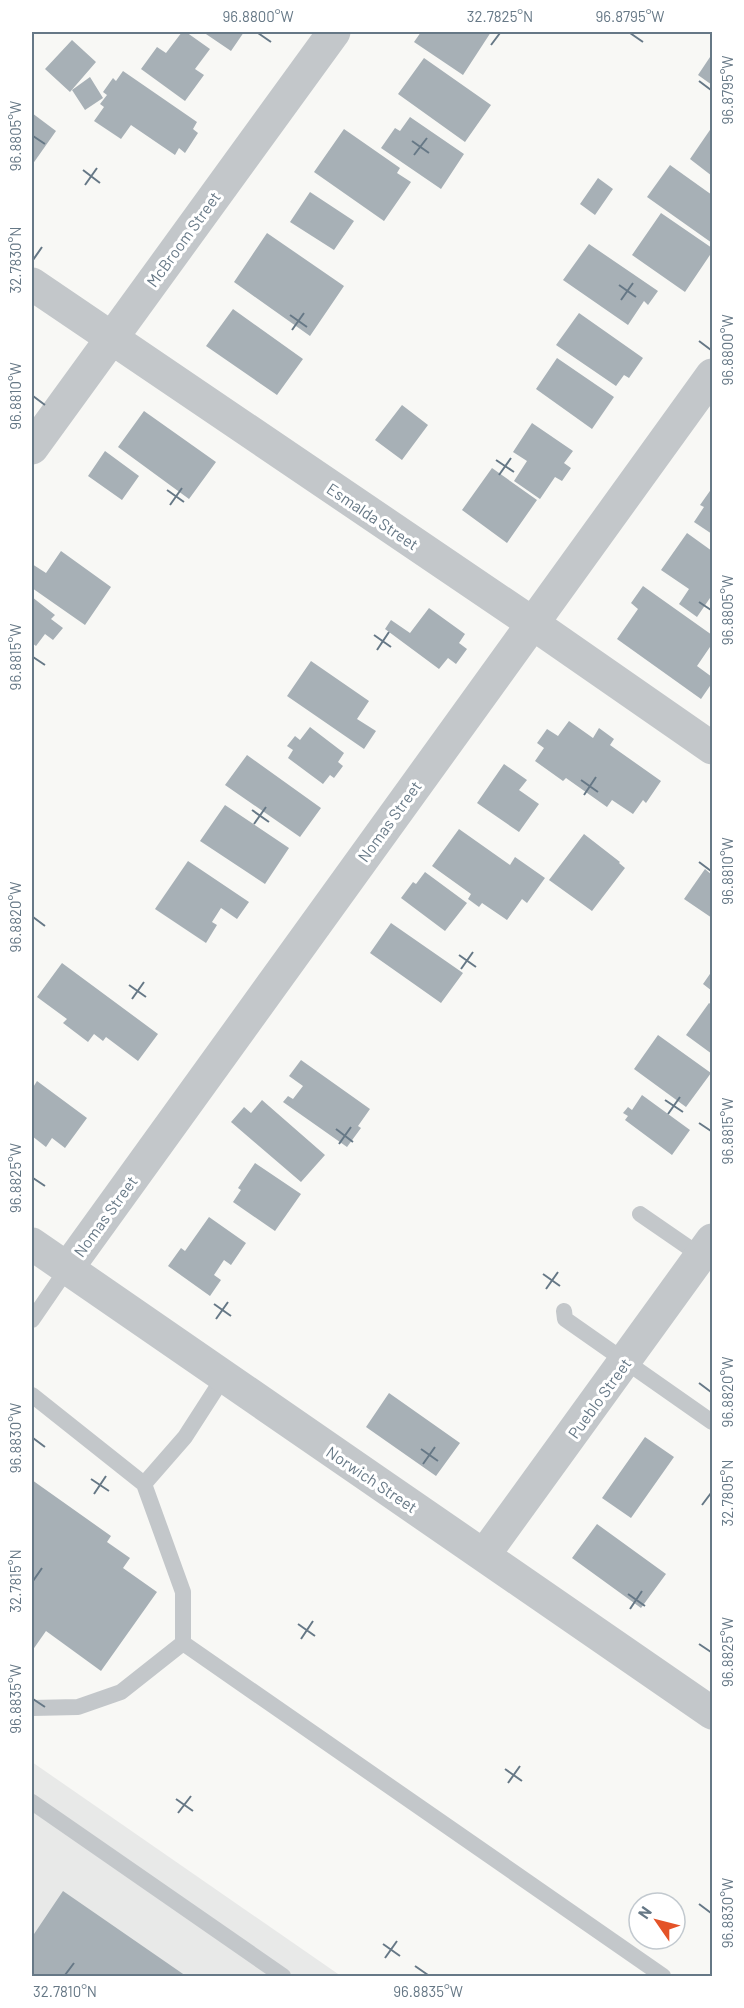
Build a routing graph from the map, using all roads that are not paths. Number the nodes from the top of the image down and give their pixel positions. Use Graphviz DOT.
graph roads {
  1 [pos="334,32"];
  2 [pos="32,284"];
  3 [pos="110,338"];
  4 [pos="712,375"];
  5 [pos="32,448"];
  6 [pos="532,623"];
  7 [pos="712,748"];
  8 [pos="640,1214"];
  9 [pos="32,1244"];
  10 [pos="707,1248"];
  11 [pos="67,1269"];
  12 [pos="564,1311"];
  13 [pos="32,1320"];
  14 [pos="626,1361"];
  15 [pos="223,1378"];
  16 [pos="32,1395"];
  17 [pos="712,1422"];
  18 [pos="144,1484"];
  19 [pos="484,1555"];
  20 [pos="183,1643"];
  21 [pos="32,1708"];
  22 [pos="712,1713"];
  23 [pos="32,1802"];
  24 [pos="284,1977"];
  25 [pos="663,1977"];
  1 -- 3 [label="street, McBroom Street"];
  2 -- 3 [label="street, Esmalda Street"];
  3 -- 5 [label="street, McBroom Street"];
  3 -- 6 [label="street, Esmalda Street"];
  4 -- 6 [label="street, Nomas Street"];
  6 -- 7 [label="street, Esmalda Street"];
  6 -- 11 [label="street, Nomas Street"];
  8 -- 10 [label="lane"];
  9 -- 11 [label="street, Norwich Street"];
  10 -- 14 [label="street, Pueblo Street"];
  11 -- 13 [label="lane"];
  11 -- 15 [label="street, Norwich Street"];
  12 -- 14 [label="lane"];
  14 -- 17 [label="lane"];
  14 -- 19 [label="street, Pueblo Street"];
  15 -- 18 [label="lane"];
  15 -- 19 [label="street, Norwich Street"];
  16 -- 18 [label="lane"];
  18 -- 20 [label="lane"];
  19 -- 22 [label="street, Norwich Street"];
  20 -- 21 [label="lane"];
  20 -- 25 [label="lane"];
  23 -- 24 [label="lane"];
}
